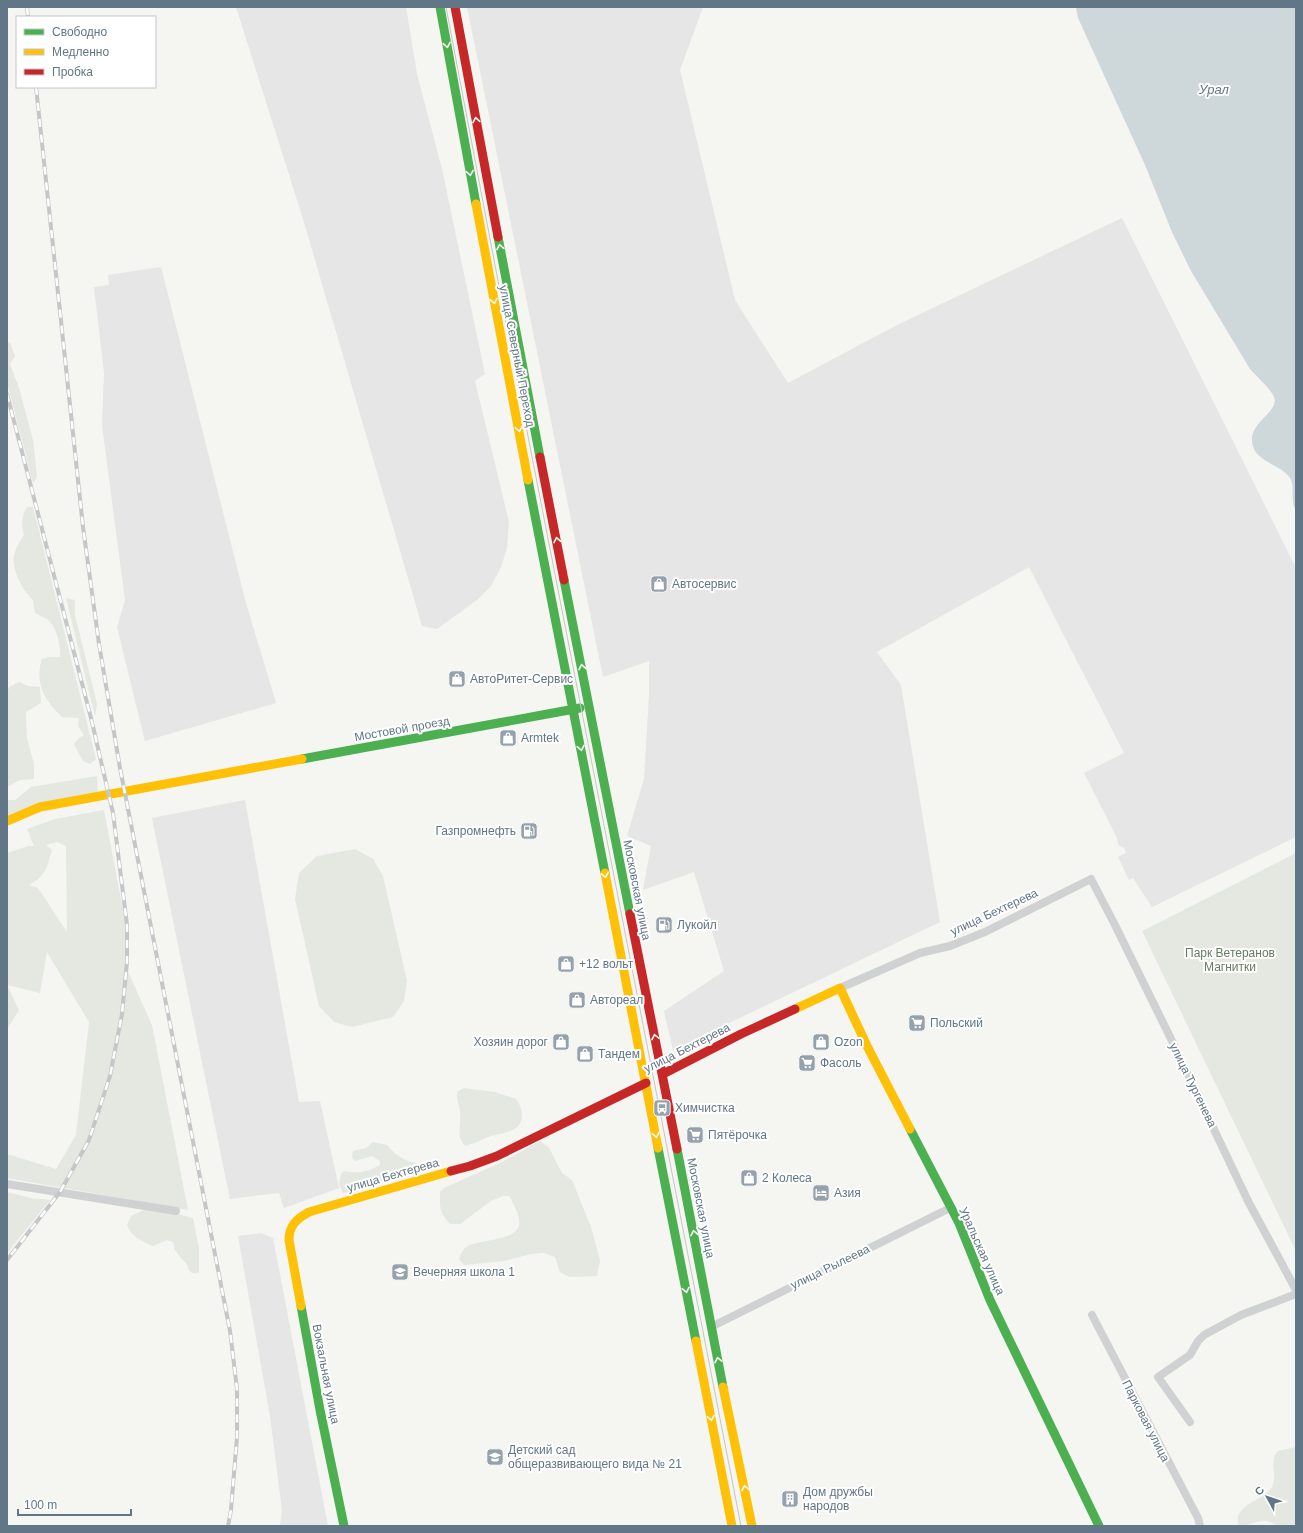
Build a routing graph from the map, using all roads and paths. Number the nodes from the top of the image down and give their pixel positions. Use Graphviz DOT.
graph roads {
  1 [pos="440,7"];
  2 [pos="456,7"];
  3 [pos="590,706"];
  4 [pos="573,709"];
  5 [pos="7,821"];
  6 [pos="1091,880"];
  7 [pos="840,988"];
  8 [pos="663,1074"];
  9 [pos="646,1083"];
  10 [pos="7,1184"];
  11 [pos="950,1208"];
  12 [pos="176,1211"];
  13 [pos="291,1226"];
  14 [pos="1296,1290"];
  15 [pos="1296,1294"];
  16 [pos="1092,1316"];
  17 [pos="711,1327"];
  18 [pos="1190,1422"];
  19 [pos="344,1526"];
  20 [pos="732,1526"];
  21 [pos="752,1526"];
  22 [pos="1099,1526"];
  23 [pos="1200,1526"];
  1 -- 4 [label="main road, улица Северный Переход, one-way"];
  3 -- 2 [label="main road, улица Северный Переход, one-way"];
  3 -- 4 [label="main road, Мостовой проезд"];
  8 -- 3 [label="main road, Московская улица, one-way"];
  4 -- 5 [label="main road, Мостовой проезд"];
  4 -- 9 [label="main road, one-way"];
  6 -- 7 [label="street, улица Бехтерева"];
  6 -- 14 [label="street, улица Тургенева"];
  7 -- 8 [label="main road, улица Бехтерева"];
  7 -- 11 [label="main road, Уральская улица"];
  8 -- 9 [label="main road, улица Бехтерева"];
  17 -- 8 [label="main road, Московская улица, one-way"];
  9 -- 13 [label="main road, улица Бехтерева"];
  9 -- 20 [label="main road, one-way"];
  10 -- 12 [label="street"];
  11 -- 17 [label="street, улица Рылеева"];
  11 -- 22 [label="main road, Уральская улица"];
  13 -- 19 [label="main road, Вокзальная улица"];
  15 -- 18 [label="street"];
  16 -- 23 [label="street, Парковая улица"];
  21 -- 17 [label="main road, Московская улица, one-way"];
}
